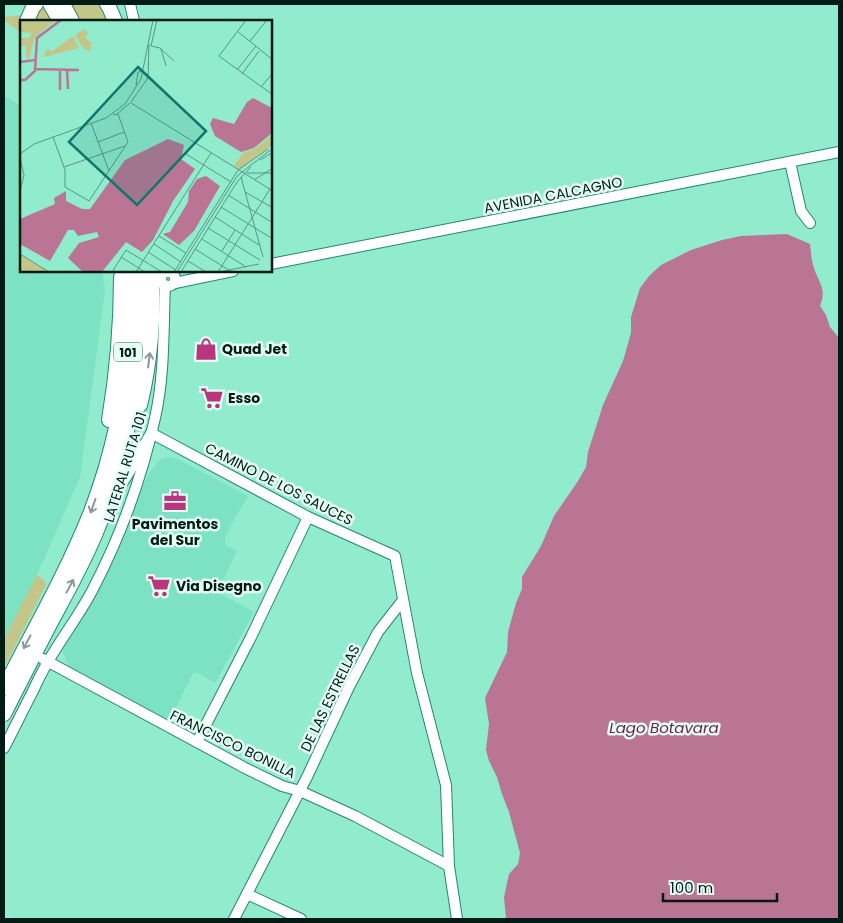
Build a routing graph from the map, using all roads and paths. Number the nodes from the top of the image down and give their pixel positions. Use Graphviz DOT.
graph roads {
  1 [pos="36,4"];
  2 [pos="50,4"];
  3 [pos="62,4"];
  4 [pos="107,4"];
  5 [pos="130,4"];
  6 [pos="27,20"];
  7 [pos="59,20"];
  8 [pos="71,20"];
  9 [pos="115,20"];
  10 [pos="134,20"];
  11 [pos="839,152"];
  12 [pos="790,162"];
  13 [pos="810,223"];
  14 [pos="272,264"];
  15 [pos="121,272"];
  16 [pos="130,272"];
  17 [pos="140,272"];
  18 [pos="152,272"];
  19 [pos="224,272"];
  20 [pos="172,278"];
  21 [pos="151,434"];
  22 [pos="108,460"];
  23 [pos="115,493"];
  24 [pos="106,506"];
  25 [pos="308,516"];
  26 [pos="404,600"];
  27 [pos="34,654"];
  28 [pos="48,662"];
  29 [pos="4,688"];
  30 [pos="4,714"];
  31 [pos="197,742"];
  32 [pos="4,748"];
  33 [pos="300,791"];
  34 [pos="450,866"];
  35 [pos="247,894"];
  36 [pos="234,919"];
  37 [pos="300,919"];
  38 [pos="456,919"];
  1 -- 6 [label="highway"];
  2 -- 7 [label="highway"];
  3 -- 8 [label="highway"];
  4 -- 9 [label="highway"];
  5 -- 10 [label="street"];
  11 -- 12 [label="street, AVENIDA CALCAGNO"];
  12 -- 13 [label="street"];
  12 -- 14 [label="street, AVENIDA CALCAGNO"];
  15 -- 22 [label="highway"];
  16 -- 22 [label="highway, 101"];
  17 -- 24 [label="highway, 101"];
  23 -- 18 [label="highway, one-way"];
  19 -- 20 [label="street"];
  20 -- 21 [label="street, LATERAL RUTA 101"];
  21 -- 23 [label="street"];
  21 -- 25 [label="street, CAMINO DE LOS SAUCES"];
  21 -- 28 [label="street, LATERAL RUTA 101"];
  22 -- 29 [label="highway, 101, one-way"];
  23 -- 24 [label="highway"];
  27 -- 24 [label="highway, 101, one-way"];
  25 -- 26 [label="street, CAMINO DE LOS SAUCES"];
  25 -- 31 [label="street"];
  26 -- 33 [label="street, DE LAS ESTRELLAS"];
  26 -- 34 [label="street"];
  27 -- 28 [label="street, FRANCISCO BONILLA"];
  27 -- 30 [label="highway, 101"];
  28 -- 31 [label="street, FRANCISCO BONILLA"];
  28 -- 32 [label="street, LATERAL RUTA 101"];
  31 -- 33 [label="street, FRANCISCO BONILLA"];
  33 -- 34 [label="street, FRANCISCO BONILLA"];
  33 -- 35 [label="street, DE LAS ESTRELLAS"];
  34 -- 38 [label="street"];
  35 -- 36 [label="street, DE LAS ESTRELLAS"];
  35 -- 37 [label="street"];
}
